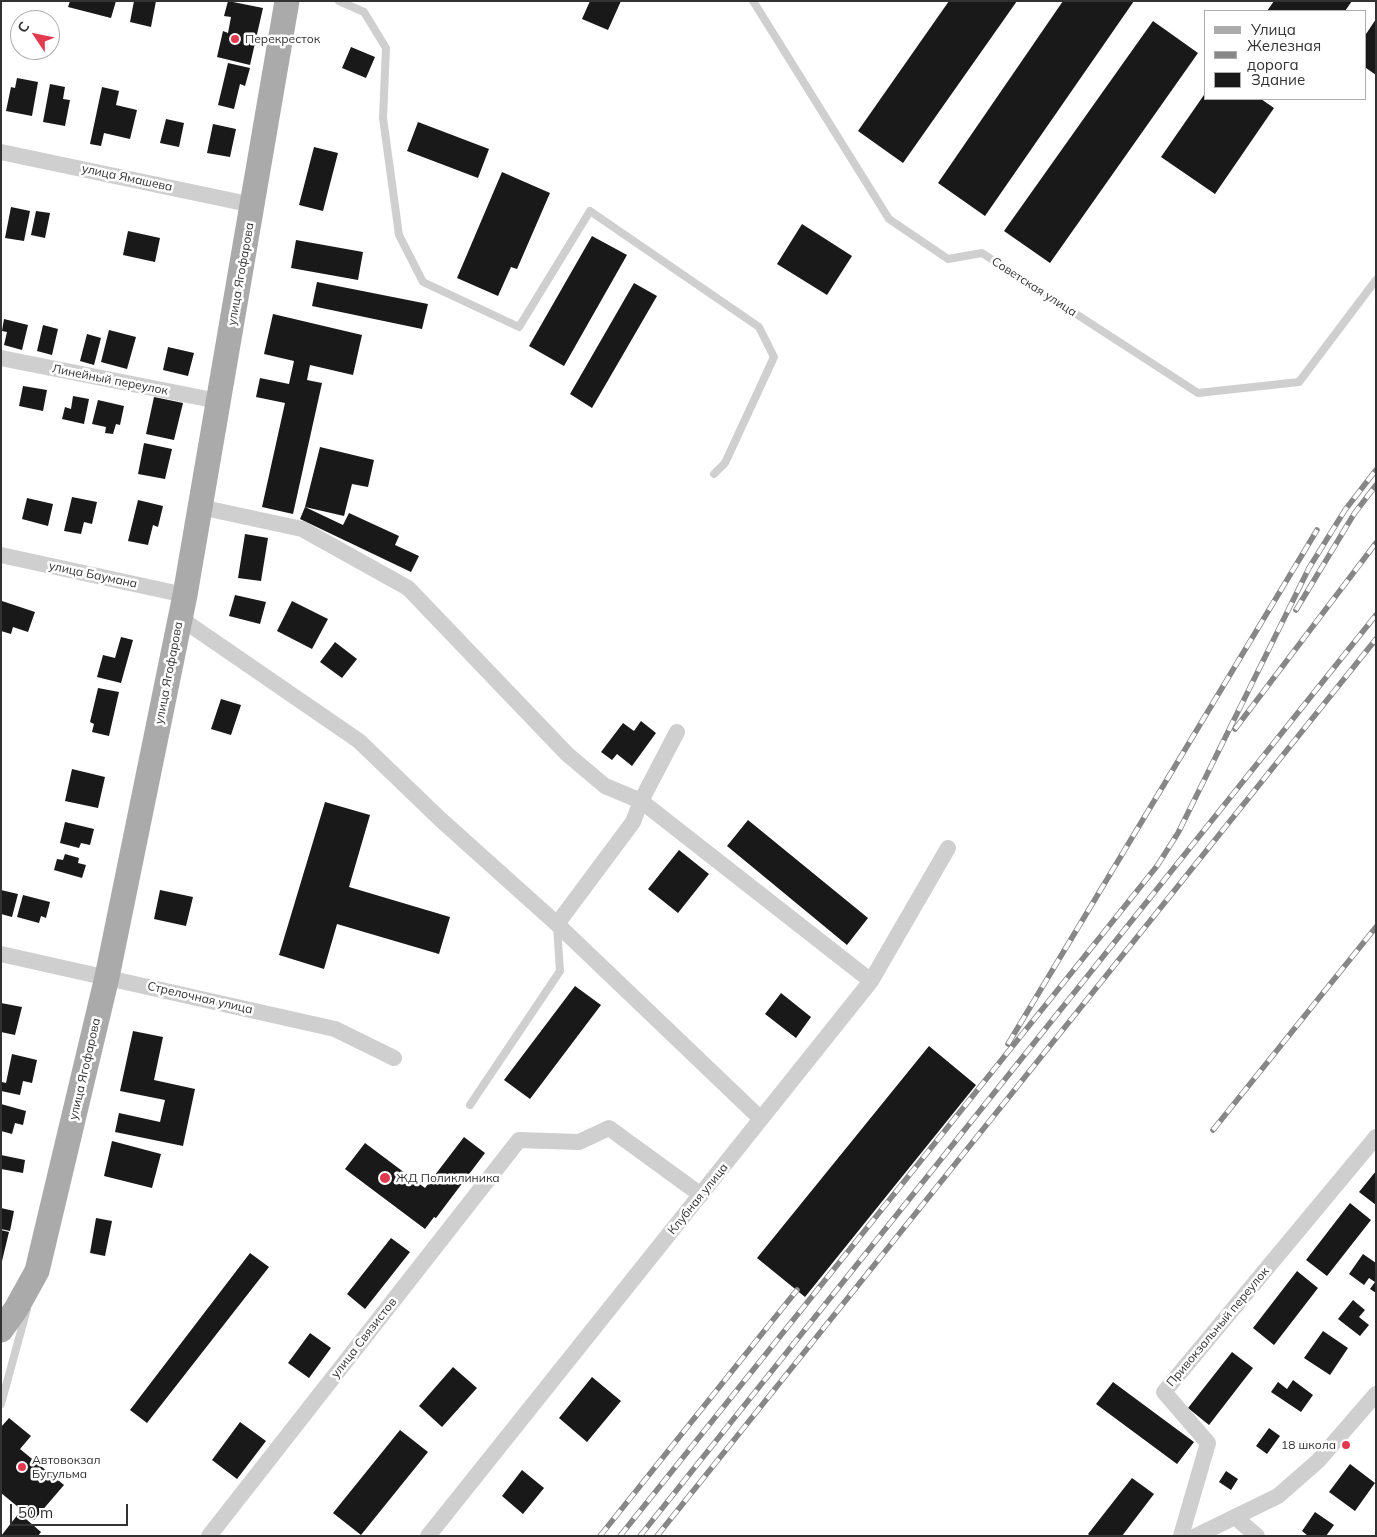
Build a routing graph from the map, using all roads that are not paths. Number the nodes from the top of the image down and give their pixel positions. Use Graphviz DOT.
graph roads {
  1 [pos="287,1"];
  2 [pos="339,1"];
  3 [pos="753,1"];
  4 [pos="1,152"];
  5 [pos="253,205"];
  6 [pos="1376,280"];
  7 [pos="1,358"];
  8 [pos="218,401"];
  9 [pos="714,474"];
  10 [pos="200,507"];
  11 [pos="1,555"];
  12 [pos="182,606"];
  13 [pos="678,732"];
  14 [pos="641,801"];
  15 [pos="948,848"];
  16 [pos="557,924"];
  17 [pos="1,954"];
  18 [pos="107,977"];
  19 [pos="871,981"];
  20 [pos="394,1058"];
  21 [pos="470,1104"];
  22 [pos="761,1119"];
  23 [pos="1376,1137"];
  24 [pos="701,1195"];
  25 [pos="37,1271"];
  26 [pos="1,1330"];
  27 [pos="1376,1394"];
  28 [pos="1,1404"];
  29 [pos="1235,1517"];
  30 [pos="209,1536"];
  31 [pos="428,1536"];
  32 [pos="1180,1536"];
  33 [pos="1196,1536"];
  34 [pos="1257,1536"];
  1 -- 5 [label="main road, улица Ягофарова"];
  2 -- 9 [label="lane"];
  3 -- 6 [label="lane, Советская улица"];
  4 -- 5 [label="street, улица Ямашева"];
  5 -- 8 [label="main road, улица Ягофарова"];
  7 -- 8 [label="street, Линейный переулок"];
  8 -- 10 [label="main road, улица Ягофарова"];
  10 -- 12 [label="main road, улица Ягофарова"];
  10 -- 14 [label="street"];
  11 -- 12 [label="street, улица Баумана"];
  12 -- 16 [label="street"];
  12 -- 18 [label="main road, улица Ягофарова"];
  13 -- 14 [label="street"];
  14 -- 16 [label="street"];
  14 -- 19 [label="street"];
  15 -- 19 [label="street, Клубная улица"];
  16 -- 21 [label="lane"];
  16 -- 22 [label="street"];
  17 -- 18 [label="street, Стрелочная улица"];
  18 -- 20 [label="street, Стрелочная улица"];
  18 -- 25 [label="main road, улица Ягофарова"];
  19 -- 22 [label="street, Клубная улица"];
  22 -- 24 [label="street, Клубная улица"];
  23 -- 32 [label="street, Привокзальный переулок"];
  24 -- 30 [label="street, улица Связистов"];
  24 -- 31 [label="street, Клубная улица"];
  25 -- 26 [label="main road, улица Ягофарова"];
  25 -- 28 [label="lane"];
  27 -- 29 [label="street"];
  29 -- 33 [label="street"];
  29 -- 34 [label="street"];
}
